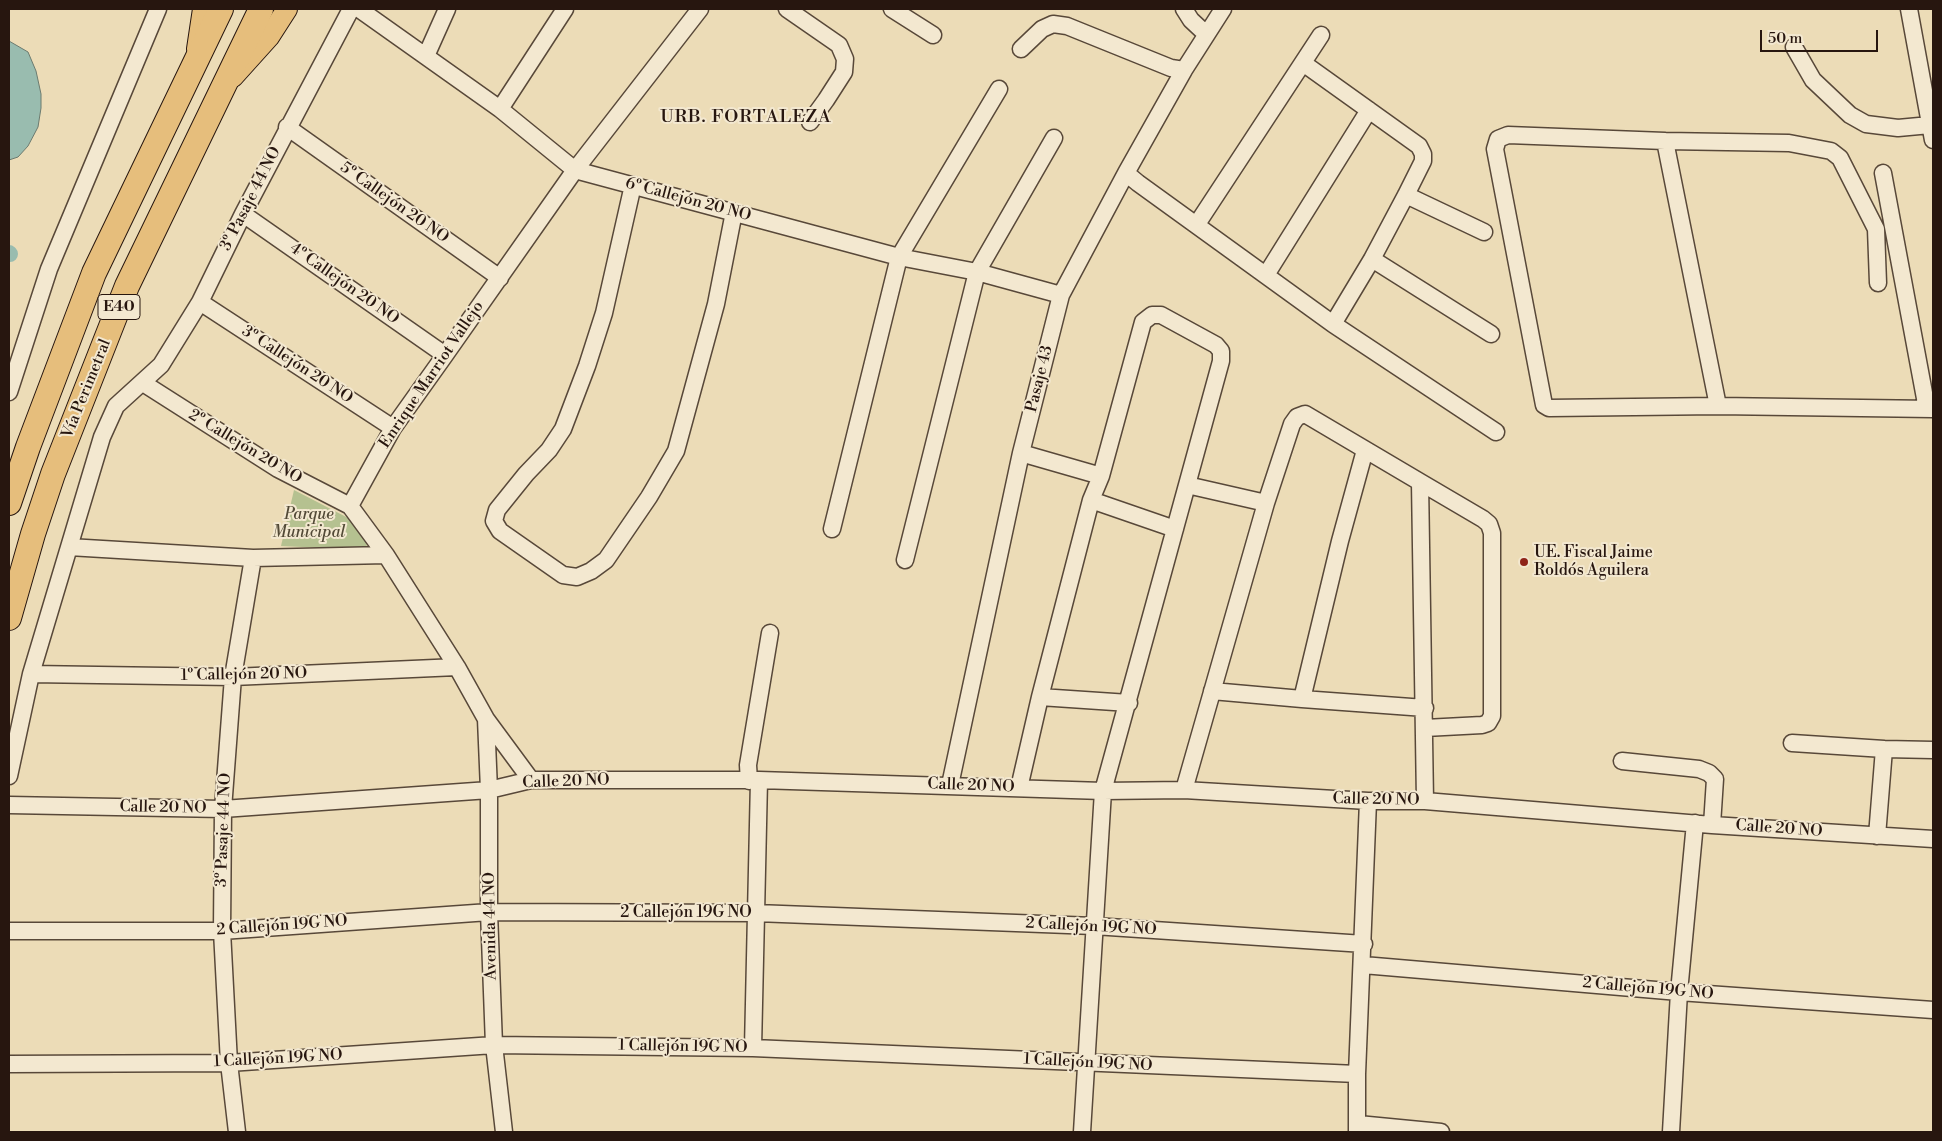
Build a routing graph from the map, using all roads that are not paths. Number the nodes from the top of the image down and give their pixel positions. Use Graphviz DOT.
graph roads {
  1 [pos="158,9"];
  2 [pos="203,9"];
  3 [pos="221,9"];
  4 [pos="261,9"];
  5 [pos="287,9"];
  6 [pos="351,9"];
  7 [pos="359,9"];
  8 [pos="447,9"];
  9 [pos="565,9"];
  10 [pos="700,9"];
  11 [pos="787,9"];
  12 [pos="892,9"];
  13 [pos="1184,9"];
  14 [pos="1223,9"];
  15 [pos="1909,9"];
  16 [pos="1206,34"];
  17 [pos="933,35"];
  18 [pos="1321,35"];
  19 [pos="1794,47"];
  20 [pos="1021,50"];
  21 [pos="426,56"];
  22 [pos="196,60"];
  23 [pos="1926,60"];
  24 [pos="1303,63"];
  25 [pos="1184,70"];
  26 [pos="225,86"];
  27 [pos="999,89"];
  28 [pos="1929,94"];
  29 [pos="500,109"];
  30 [pos="1369,110"];
  31 [pos="810,122"];
  32 [pos="287,127"];
  33 [pos="1932,133"];
  34 [pos="1054,138"];
  35 [pos="1665,140"];
  36 [pos="575,170"];
  37 [pos="1126,173"];
  38 [pos="1883,173"];
  39 [pos="633,185"];
  40 [pos="1406,195"];
  41 [pos="734,212"];
  42 [pos="243,214"];
  43 [pos="1197,224"];
  44 [pos="1484,232"];
  45 [pos="899,257"];
  46 [pos="1372,259"];
  47 [pos="977,272"];
  48 [pos="1266,275"];
  49 [pos="500,278"];
  50 [pos="1878,283"];
  51 [pos="1061,295"];
  52 [pos="200,302"];
  53 [pos="1333,324"];
  54 [pos="1491,334"];
  55 [pos="444,355"];
  56 [pos="143,383"];
  57 [pos="9,392"];
  58 [pos="1718,406"];
  59 [pos="1930,409"];
  60 [pos="393,428"];
  61 [pos="1496,432"];
  62 [pos="1365,450"];
  63 [pos="1021,453"];
  64 [pos="1101,476"];
  65 [pos="1420,482"];
  66 [pos="1187,485"];
  67 [pos="1091,500"];
  68 [pos="9,503"];
  69 [pos="1266,503"];
  70 [pos="350,506"];
  71 [pos="832,529"];
  72 [pos="1175,529"];
  73 [pos="70,548"];
  74 [pos="386,556"];
  75 [pos="253,558"];
  76 [pos="905,560"];
  77 [pos="9,618"];
  78 [pos="770,634"];
  79 [pos="456,667"];
  80 [pos="31,674"];
  81 [pos="233,677"];
  82 [pos="1212,691"];
  83 [pos="1040,697"];
  84 [pos="1302,699"];
  85 [pos="1128,703"];
  86 [pos="1424,708"];
  87 [pos="486,719"];
  88 [pos="1424,728"];
  89 [pos="1792,743"];
  90 [pos="1884,749"];
  91 [pos="1933,750"];
  92 [pos="1622,761"];
  93 [pos="9,776"];
  94 [pos="531,780"];
  95 [pos="754,780"];
  96 [pos="950,785"];
  97 [pos="1019,788"];
  98 [pos="490,790"];
  99 [pos="1184,790"];
  100 [pos="1103,791"];
  101 [pos="1368,801"];
  102 [pos="1425,801"];
  103 [pos="9,805"];
  104 [pos="223,809"];
  105 [pos="1695,823"];
  106 [pos="1712,825"];
  107 [pos="1877,836"];
  108 [pos="1933,839"];
  109 [pos="489,912"];
  110 [pos="756,913"];
  111 [pos="1094,926"];
  112 [pos="9,931"];
  113 [pos="222,931"];
  114 [pos="1364,944"];
  115 [pos="1363,965"];
  116 [pos="1679,992"];
  117 [pos="1933,1010"];
  118 [pos="494,1044"];
  119 [pos="753,1048"];
  120 [pos="1086,1063"];
  121 [pos="9,1064"];
  122 [pos="229,1064"];
  123 [pos="1357,1074"];
  124 [pos="1357,1128"];
  125 [pos="236,1132"];
  126 [pos="504,1132"];
  127 [pos="1082,1132"];
  128 [pos="1441,1132"];
  129 [pos="1671,1132"];
  1 -- 57 [label="street"];
  2 -- 22 [label="main road, Vía Perimetral"];
  3 -- 22 [label="highway, Vía Perimetral / E40"];
  4 -- 26 [label="highway, Vía Perimetral / E40"];
  5 -- 26 [label="main road, Vía Perimetral"];
  6 -- 32 [label="street, 3º Pasaje 44 NO"];
  7 -- 21 [label="street, 6º Callejón 20 NO"];
  8 -- 21 [label="street"];
  9 -- 29 [label="street"];
  10 -- 36 [label="street, Enrique Marriot Vallejo"];
  11 -- 31 [label="street"];
  12 -- 17 [label="street"];
  13 -- 16 [label="street"];
  14 -- 16 [label="street, Pasaje 43"];
  15 -- 23 [label="street"];
  16 -- 25 [label="street, Pasaje 43"];
  18 -- 24 [label="street"];
  19 -- 33 [label="street"];
  20 -- 25 [label="street"];
  21 -- 29 [label="street, 6º Callejón 20 NO"];
  22 -- 68 [label="highway, Vía Perimetral / E40"];
  23 -- 28 [label="street"];
  24 -- 30 [label="street"];
  24 -- 43 [label="street"];
  25 -- 37 [label="street, Pasaje 43"];
  26 -- 77 [label="highway, Vía Perimetral / E40"];
  27 -- 45 [label="street"];
  28 -- 33 [label="street"];
  29 -- 36 [label="street, 6º Callejón 20 NO"];
  30 -- 40 [label="street"];
  30 -- 48 [label="street"];
  32 -- 42 [label="street, 3º Pasaje 44 NO"];
  32 -- 49 [label="street, 5º Callejón 20 NO"];
  34 -- 47 [label="street"];
  35 -- 50 [label="street"];
  35 -- 58 [label="street"];
  35 -- 58 [label="street"];
  36 -- 39 [label="street, 6º Callejón 20 NO"];
  36 -- 49 [label="street, Enrique Marriot Vallejo"];
  37 -- 43 [label="street"];
  37 -- 51 [label="street, Pasaje 43"];
  38 -- 59 [label="street"];
  39 -- 41 [label="street, 6º Callejón 20 NO"];
  39 -- 41 [label="street"];
  40 -- 44 [label="street"];
  40 -- 46 [label="street"];
  41 -- 45 [label="street, 6º Callejón 20 NO"];
  42 -- 52 [label="street, 3º Pasaje 44 NO"];
  42 -- 55 [label="street, 4º Callejón 20 NO"];
  43 -- 48 [label="street"];
  45 -- 47 [label="street, 6º Callejón 20 NO"];
  45 -- 71 [label="street"];
  46 -- 53 [label="street"];
  46 -- 54 [label="street"];
  47 -- 51 [label="street, 6º Callejón 20 NO"];
  47 -- 76 [label="street"];
  48 -- 53 [label="street"];
  49 -- 55 [label="street, Enrique Marriot Vallejo"];
  51 -- 63 [label="street, Pasaje 43"];
  52 -- 56 [label="street, 3º Pasaje 44 NO"];
  52 -- 60 [label="street, 3º Callejón 20 NO"];
  53 -- 61 [label="street"];
  55 -- 60 [label="street, Enrique Marriot Vallejo"];
  56 -- 70 [label="street, 2º Callejón 20 NO"];
  56 -- 73 [label="street, Vía Perimetral"];
  58 -- 59 [label="street"];
  60 -- 70 [label="street, Enrique Marriot Vallejo"];
  62 -- 65 [label="street"];
  62 -- 69 [label="street"];
  62 -- 84 [label="street"];
  63 -- 64 [label="street"];
  63 -- 96 [label="street, Pasaje 43"];
  64 -- 66 [label="street"];
  64 -- 67 [label="street"];
  65 -- 86 [label="street"];
  65 -- 88 [label="street"];
  66 -- 69 [label="street"];
  66 -- 72 [label="street"];
  67 -- 72 [label="street"];
  67 -- 83 [label="street"];
  69 -- 82 [label="street"];
  70 -- 74 [label="street"];
  72 -- 85 [label="street"];
  73 -- 75 [label="street"];
  73 -- 80 [label="street, Vía Perimetral"];
  74 -- 75 [label="street"];
  74 -- 79 [label="street"];
  75 -- 81 [label="street, 3º Pasaje 44 NO"];
  78 -- 95 [label="street"];
  79 -- 81 [label="street, 1º Callejón 20 NO"];
  79 -- 87 [label="street"];
  80 -- 81 [label="street, 1º Callejón 20 NO"];
  80 -- 93 [label="street, Vía Perimetral"];
  81 -- 104 [label="street, 3º Pasaje 44 NO"];
  82 -- 84 [label="street"];
  82 -- 99 [label="street"];
  83 -- 85 [label="street"];
  83 -- 97 [label="street"];
  84 -- 86 [label="street"];
  85 -- 100 [label="street"];
  86 -- 88 [label="street"];
  87 -- 94 [label="street"];
  87 -- 98 [label="street, Avenida 44 NO"];
  88 -- 102 [label="street"];
  89 -- 90 [label="street"];
  90 -- 91 [label="street"];
  90 -- 107 [label="street"];
  92 -- 106 [label="street"];
  94 -- 95 [label="street, Calle 20 NO"];
  94 -- 98 [label="street, Calle 20 NO"];
  95 -- 96 [label="street, Calle 20 NO"];
  95 -- 110 [label="street"];
  96 -- 97 [label="street, Calle 20 NO"];
  97 -- 100 [label="street, Calle 20 NO"];
  98 -- 104 [label="street, Calle 20 NO"];
  98 -- 109 [label="street, Avenida 44 NO"];
  99 -- 100 [label="street, Calle 20 NO"];
  99 -- 101 [label="street, Calle 20 NO"];
  100 -- 111 [label="street"];
  101 -- 102 [label="street, Calle 20 NO"];
  101 -- 114 [label="street"];
  102 -- 105 [label="street, Calle 20 NO"];
  103 -- 104 [label="street, Calle 20 NO"];
  104 -- 113 [label="street, 3º Pasaje 44 NO"];
  105 -- 106 [label="street, Calle 20 NO"];
  105 -- 116 [label="street"];
  106 -- 107 [label="street, Calle 20 NO"];
  107 -- 108 [label="street, Calle 20 NO"];
  109 -- 110 [label="street, 2 Callejón 19G NO"];
  109 -- 113 [label="street, 2 Callejón 19G NO"];
  109 -- 118 [label="street, Avenida 44 NO"];
  110 -- 111 [label="street, 2 Callejón 19G NO"];
  110 -- 119 [label="street"];
  111 -- 114 [label="street, 2 Callejón 19G NO"];
  111 -- 120 [label="street"];
  112 -- 113 [label="street, 2 Callejón 19G NO"];
  113 -- 122 [label="street, 3º Pasaje 44 NO"];
  114 -- 115 [label="street"];
  115 -- 116 [label="street, 2 Callejón 19G NO"];
  115 -- 123 [label="street"];
  116 -- 117 [label="street, 2 Callejón 19G NO"];
  116 -- 129 [label="street"];
  118 -- 119 [label="street, 1 Callejón 19G NO"];
  118 -- 122 [label="street, 1 Callejón 19G NO"];
  118 -- 126 [label="street, Avenida 44 NO"];
  119 -- 120 [label="street, 1 Callejón 19G NO"];
  120 -- 123 [label="street, 1 Callejón 19G NO"];
  120 -- 127 [label="street"];
  121 -- 122 [label="street, 1 Callejón 19G NO"];
  122 -- 125 [label="street, 3º Pasaje 44 NO"];
  123 -- 124 [label="street"];
  124 -- 128 [label="street"];
}
